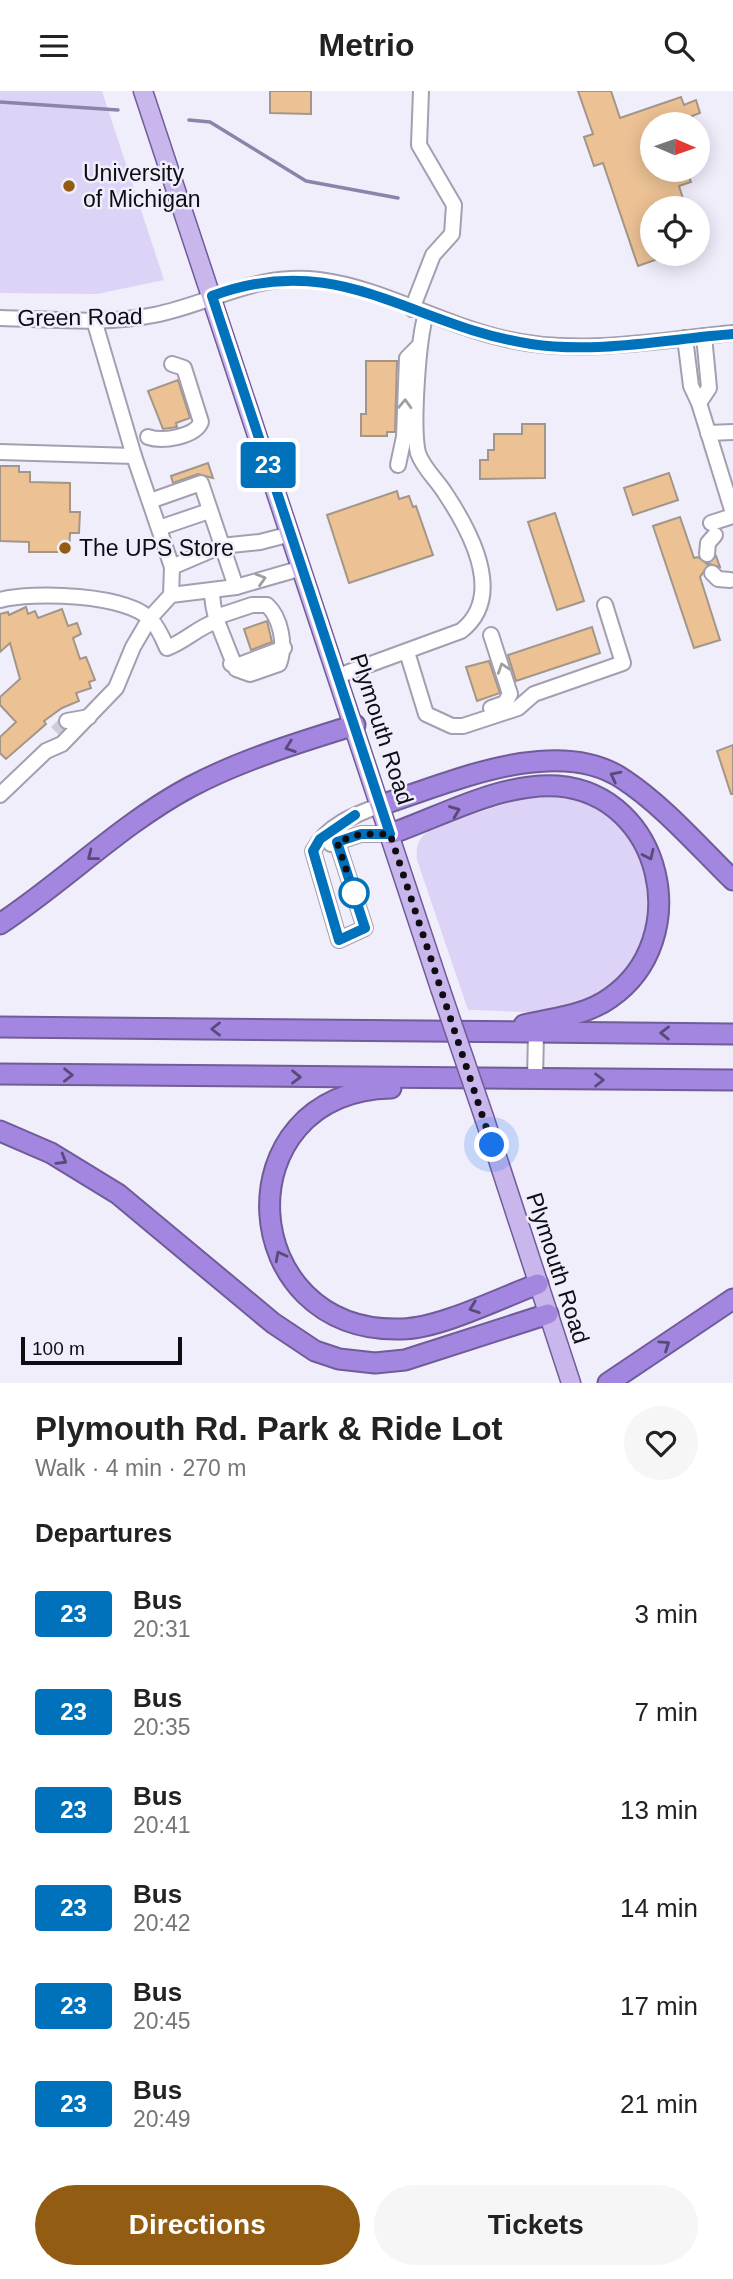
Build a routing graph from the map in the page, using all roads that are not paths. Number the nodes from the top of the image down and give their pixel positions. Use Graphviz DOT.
graph roads {
  1 [pos="143,91"];
  2 [pos="421,91"];
  3 [pos="212,296"];
  4 [pos="419,312"];
  5 [pos="0,318"];
  6 [pos="94,320"];
  7 [pos="733,334"];
  8 [pos="704,336"];
  9 [pos="685,338"];
  10 [pos="418,347"];
  11 [pos="172,364"];
  12 [pos="699,403"];
  13 [pos="733,432"];
  14 [pos="709,433"];
  15 [pos="148,437"];
  16 [pos="0,453"];
  17 [pos="134,456"];
  18 [pos="398,465"];
  19 [pos="150,501"];
  20 [pos="209,511"];
  21 [pos="733,514"];
  22 [pos="159,528"];
  23 [pos="291,534"];
  24 [pos="222,546"];
  25 [pos="707,554"];
  26 [pos="172,567"];
  27 [pos="302,568"];
  28 [pos="712,573"];
  29 [pos="730,580"];
  30 [pos="236,587"];
  31 [pos="212,591"];
  32 [pos="171,595"];
  33 [pos="0,600"];
  34 [pos="605,605"];
  35 [pos="150,618"];
  36 [pos="217,619"];
  37 [pos="491,635"];
  38 [pos="407,652"];
  39 [pos="338,676"];
  40 [pos="89,717"];
  41 [pos="460,719"];
  42 [pos="67,721"];
  43 [pos="355,725"];
  44 [pos="56,732"];
  45 [pos="46,751"];
  46 [pos="0,795"];
  47 [pos="381,805"];
  48 [pos="390,834"];
  49 [pos="337,842"];
  50 [pos="313,851"];
  51 [pos="733,880"];
  52 [pos="0,924"];
  53 [pos="0,1027"];
  54 [pos="497,1032"];
  55 [pos="536,1032"];
  56 [pos="733,1034"];
  57 [pos="0,1074"];
  58 [pos="533,1080"];
  59 [pos="733,1080"];
  60 [pos="0,1131"];
  61 [pos="538,1284"];
  62 [pos="733,1299"];
  63 [pos="548,1314"];
  64 [pos="571,1383"];
  65 [pos="608,1383"];
  1 -- 3 [label="main road, Plymouth Road"];
  2 -- 4 [label="street"];
  3 -- 4 [label="street, Green Road"];
  3 -- 6 [label="street, Green Road"];
  3 -- 23 [label="main road, Plymouth Road"];
  4 -- 9 [label="street, Green Road"];
  4 -- 10 [label="street"];
  5 -- 6 [label="street, Green Road"];
  6 -- 17 [label="street"];
  7 -- 8 [label="street, Green Road"];
  8 -- 9 [label="street, Green Road"];
  8 -- 12 [label="street"];
  9 -- 12 [label="street"];
  18 -- 10 [label="street, one-way"];
  10 -- 38 [label="street"];
  11 -- 15 [label="street"];
  12 -- 14 [label="street"];
  13 -- 14 [label="street"];
  14 -- 21 [label="street"];
  16 -- 17 [label="street"];
  17 -- 19 [label="street"];
  19 -- 20 [label="street"];
  19 -- 22 [label="street"];
  20 -- 22 [label="street"];
  20 -- 24 [label="street"];
  21 -- 25 [label="street"];
  22 -- 26 [label="street"];
  23 -- 24 [label="street"];
  23 -- 27 [label="main road, Plymouth Road"];
  24 -- 26 [label="street"];
  24 -- 30 [label="street"];
  26 -- 32 [label="street"];
  30 -- 27 [label="street, one-way"];
  27 -- 39 [label="main road, Plymouth Road"];
  28 -- 29 [label="street"];
  30 -- 31 [label="street"];
  31 -- 32 [label="street"];
  31 -- 36 [label="street"];
  32 -- 35 [label="street"];
  33 -- 35 [label="street"];
  34 -- 38 [label="street"];
  35 -- 36 [label="street"];
  35 -- 40 [label="street"];
  36 -- 36 [label="street"];
  41 -- 37 [label="street, one-way"];
  38 -- 39 [label="street"];
  39 -- 43 [label="main road, Plymouth Road"];
  40 -- 42 [label="street"];
  40 -- 45 [label="street"];
  43 -- 47 [label="main road, Plymouth Road"];
  43 -- 52 [label="highway, one-way"];
  44 -- 45 [label="street"];
  45 -- 46 [label="street"];
  47 -- 48 [label="main road, Plymouth Road"];
  47 -- 50 [label="street"];
  51 -- 47 [label="highway, one-way"];
  48 -- 49 [label="street"];
  48 -- 54 [label="highway, one-way"];
  48 -- 61 [label="main road, Plymouth Road, bridge"];
  49 -- 50 [label="street"];
  49 -- 50 [label="street"];
  54 -- 53 [label="highway, one-way"];
  54 -- 55 [label="highway"];
  56 -- 55 [label="highway, one-way"];
  55 -- 58 [label="street"];
  57 -- 58 [label="highway, one-way"];
  58 -- 59 [label="highway, one-way"];
  61 -- 58 [label="highway, one-way"];
  60 -- 63 [label="highway, one-way"];
  61 -- 63 [label="main road, Plymouth Road"];
  65 -- 62 [label="highway, one-way"];
  63 -- 64 [label="main road, Plymouth Road"];
}
